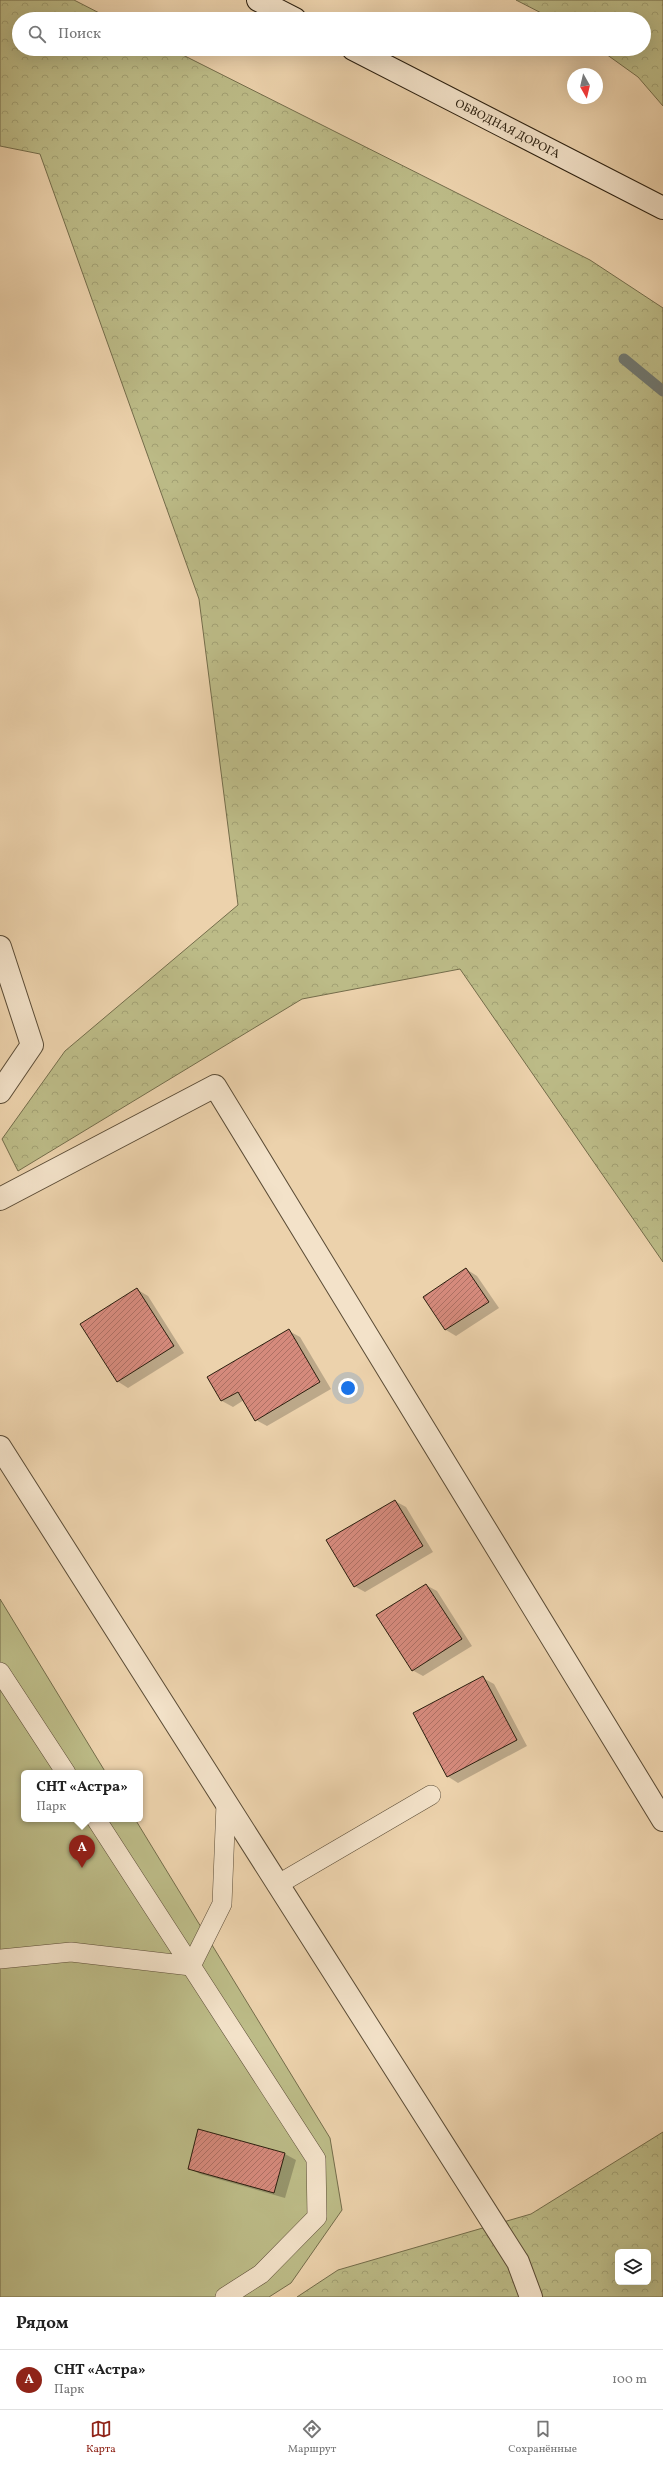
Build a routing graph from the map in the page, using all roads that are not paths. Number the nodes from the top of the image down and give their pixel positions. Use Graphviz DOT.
graph roads {
  1 [pos="258,0"];
  2 [pos="281,12"];
  3 [pos="367,56"];
  4 [pos="663,208"];
  5 [pos="0,947"];
  6 [pos="0,1092"];
  7 [pos="0,1199"];
  8 [pos="0,1447"];
  9 [pos="0,1672"];
  10 [pos="64,1770"];
  11 [pos="431,1795"];
  12 [pos="226,1804"];
  13 [pos="663,1820"];
  14 [pos="98,1822"];
  15 [pos="277,1885"];
  16 [pos="0,1959"];
  17 [pos="191,1966"];
  18 [pos="225,2297"];
  19 [pos="531,2297"];
  1 -- 2 [label="street"];
  3 -- 4 [label="street, ОБВОДНАЯ ДОРОГА"];
  5 -- 6 [label="street"];
  7 -- 13 [label="street"];
  8 -- 12 [label="street"];
  9 -- 10 [label="lane"];
  11 -- 15 [label="lane"];
  12 -- 15 [label="street"];
  12 -- 17 [label="lane"];
  14 -- 17 [label="lane"];
  15 -- 19 [label="street"];
  16 -- 17 [label="lane"];
  17 -- 18 [label="lane"];
}
